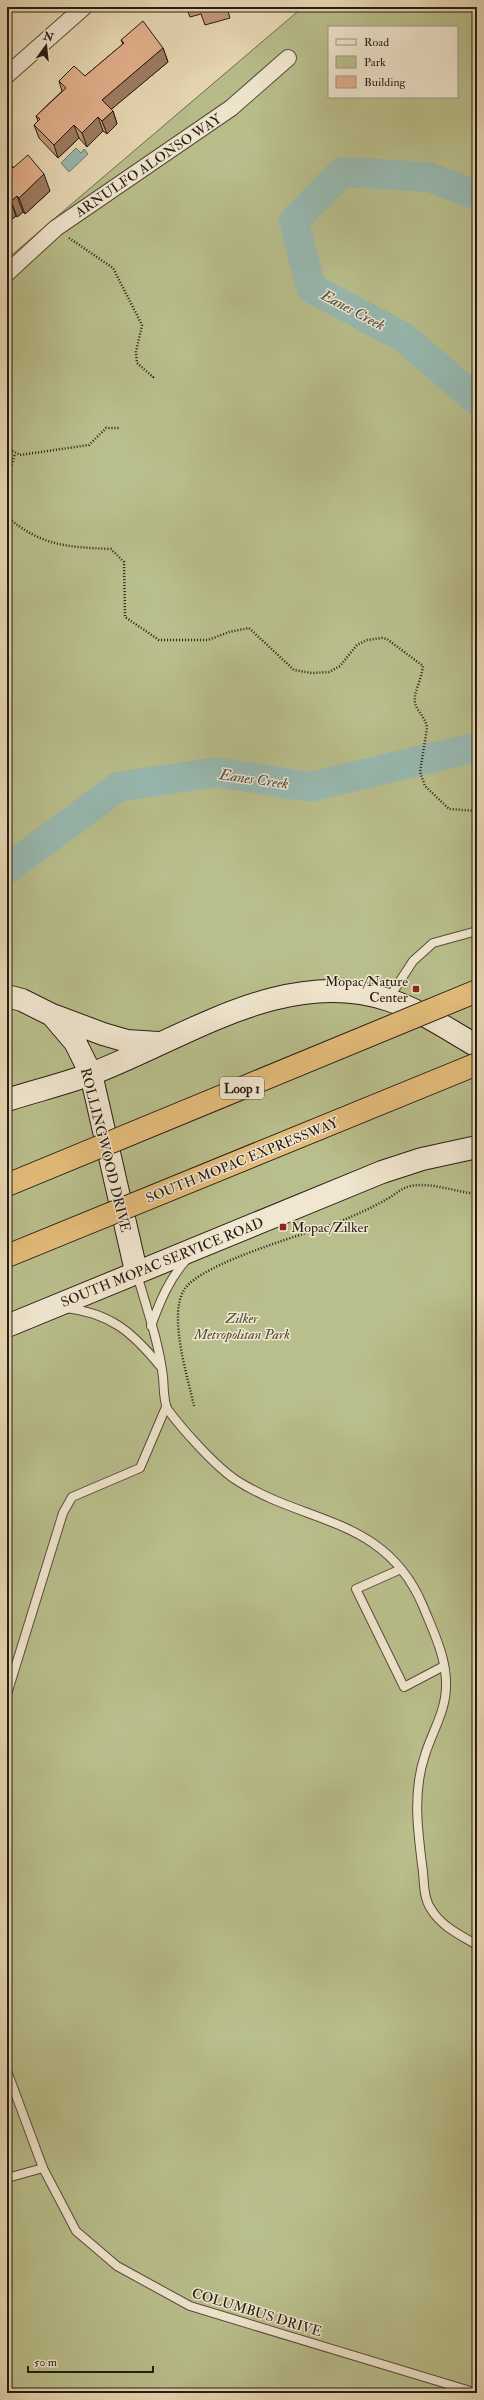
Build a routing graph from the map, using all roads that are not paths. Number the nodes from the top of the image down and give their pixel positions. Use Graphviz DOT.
graph roads {
  1 [pos="84,7"];
  2 [pos="288,58"];
  3 [pos="7,75"];
  4 [pos="7,273"];
  5 [pos="477,931"];
  6 [pos="477,992"];
  7 [pos="7,996"];
  8 [pos="388,1000"];
  9 [pos="52,1015"];
  10 [pos="163,1043"];
  11 [pos="477,1046"];
  12 [pos="477,1064"];
  13 [pos="91,1074"];
  14 [pos="7,1100"];
  15 [pos="477,1147"];
  16 [pos="7,1185"];
  17 [pos="197,1248"];
  18 [pos="7,1256"];
  19 [pos="136,1271"];
  20 [pos="54,1307"];
  21 [pos="7,1326"];
  22 [pos="151,1326"];
  23 [pos="162,1369"];
  24 [pos="166,1407"];
  25 [pos="402,1569"];
  26 [pos="444,1666"];
  27 [pos="7,1694"];
  28 [pos="477,1945"];
  29 [pos="7,2071"];
  30 [pos="43,2168"];
  31 [pos="7,2178"];
  32 [pos="477,2393"];
  1 -- 3 [label="street"];
  2 -- 4 [label="street, ARNULFO ALONSO WAY"];
  5 -- 8 [label="lane"];
  6 -- 16 [label="highway, Loop 1, bridge"];
  7 -- 9 [label="main road, ROLLINGWOOD DRIVE"];
  8 -- 10 [label="main road"];
  8 -- 11 [label="main road"];
  9 -- 10 [label="main road"];
  9 -- 13 [label="main road, ROLLINGWOOD DRIVE"];
  10 -- 13 [label="main road"];
  12 -- 18 [label="highway, SOUTH MOPAC EXPRESSWAY, bridge"];
  13 -- 14 [label="main road"];
  13 -- 19 [label="main road, ROLLINGWOOD DRIVE"];
  15 -- 17 [label="main road, SOUTH MOPAC SERVICE ROAD"];
  17 -- 19 [label="main road, SOUTH MOPAC SERVICE ROAD"];
  17 -- 22 [label="lane"];
  19 -- 20 [label="main road, SOUTH MOPAC SERVICE ROAD"];
  19 -- 22 [label="lane"];
  20 -- 21 [label="main road, SOUTH MOPAC SERVICE ROAD"];
  20 -- 23 [label="lane"];
  22 -- 23 [label="lane"];
  23 -- 24 [label="lane"];
  24 -- 25 [label="lane"];
  24 -- 27 [label="lane"];
  25 -- 26 [label="lane"];
  25 -- 26 [label="lane"];
  26 -- 28 [label="lane"];
  29 -- 30 [label="lane, COLUMBUS DRIVE"];
  30 -- 31 [label="lane"];
  30 -- 32 [label="lane, COLUMBUS DRIVE"];
}
